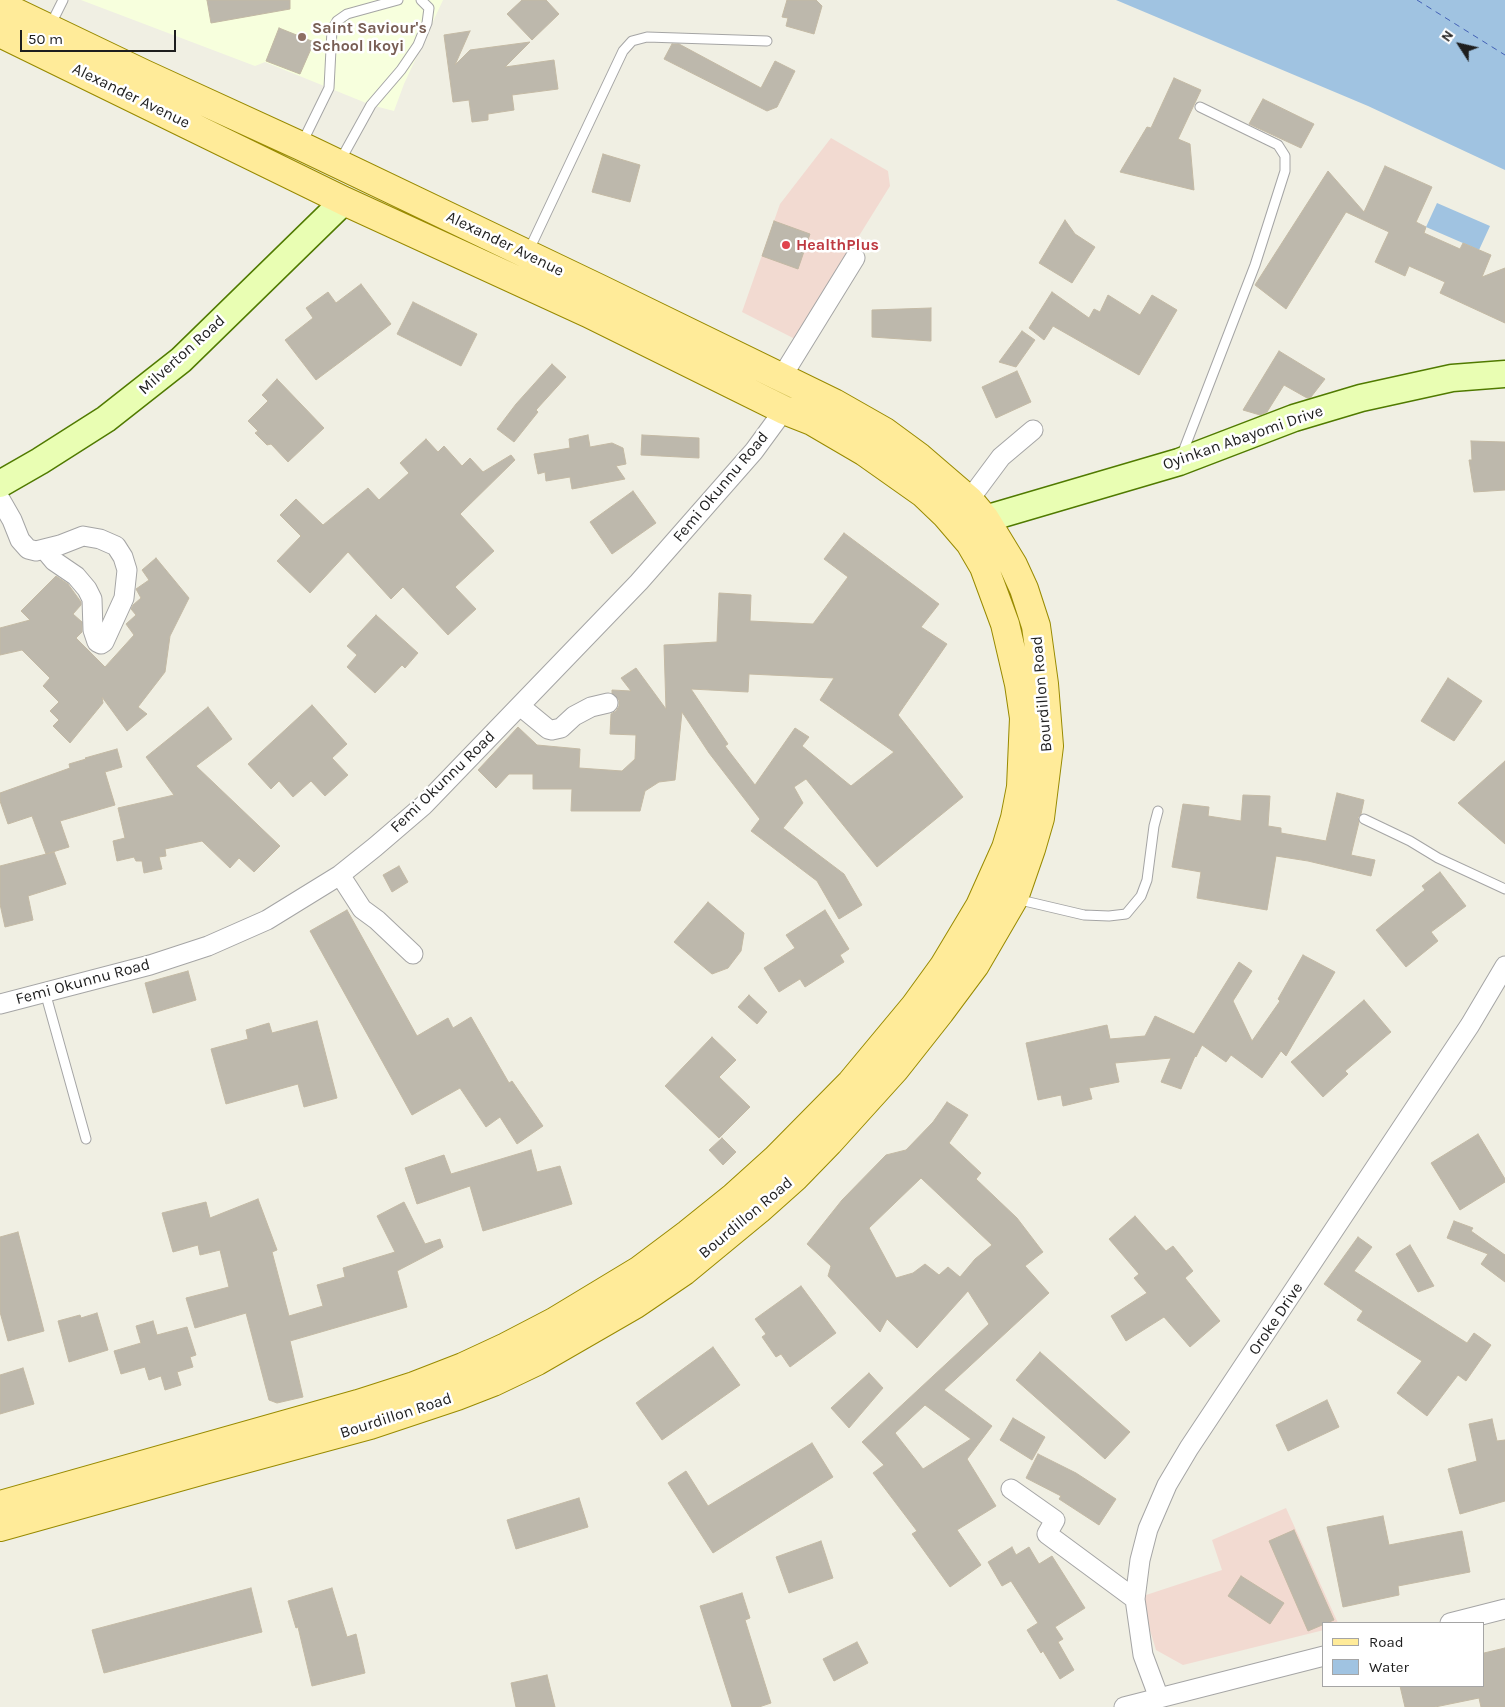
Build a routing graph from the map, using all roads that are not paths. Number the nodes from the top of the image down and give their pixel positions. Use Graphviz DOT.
graph roads {
  1 [pos="63,0"];
  2 [pos="398,0"];
  3 [pos="421,0"];
  4 [pos="0,5"];
  5 [pos="49,28"];
  6 [pos="0,33"];
  7 [pos="767,42"];
  8 [pos="1200,107"];
  9 [pos="301,146"];
  10 [pos="338,163"];
  11 [pos="344,201"];
  12 [pos="526,254"];
  13 [pos="855,258"];
  14 [pos="600,289"];
  15 [pos="588,313"];
  16 [pos="1505,374"];
  17 [pos="781,378"];
  18 [pos="784,410"];
  19 [pos="1033,430"];
  20 [pos="1179,462"];
  21 [pos="0,484"];
  22 [pos="0,499"];
  23 [pos="977,510"];
  24 [pos="970,544"];
  25 [pos="44,549"];
  26 [pos="608,703"];
  27 [pos="520,706"];
  28 [pos="1158,811"];
  29 [pos="1364,819"];
  30 [pos="340,875"];
  31 [pos="1505,889"];
  32 [pos="1014,898"];
  33 [pos="414,954"];
  34 [pos="1505,966"];
  35 [pos="45,992"];
  36 [pos="0,1004"];
  37 [pos="86,1139"];
  38 [pos="1011,1489"];
  39 [pos="0,1505"];
  40 [pos="0,1527"];
  41 [pos="1135,1599"];
  42 [pos="1505,1609"];
  43 [pos="1454,1622"];
  44 [pos="1322,1657"];
  45 [pos="1159,1698"];
  46 [pos="1124,1707"];
  1 -- 5 [label="lane"];
  2 -- 9 [label="lane"];
  3 -- 10 [label="lane"];
  4 -- 5 [label="main road, Alexander Avenue"];
  5 -- 9 [label="main road, Alexander Avenue"];
  6 -- 11 [label="main road, Alexander Avenue"];
  7 -- 12 [label="lane"];
  8 -- 20 [label="lane"];
  9 -- 10 [label="main road, Alexander Avenue"];
  10 -- 12 [label="main road, Alexander Avenue"];
  11 -- 15 [label="main road, Alexander Avenue"];
  11 -- 21 [label="street, Milverton Road"];
  12 -- 14 [label="main road, Alexander Avenue"];
  13 -- 17 [label="street"];
  14 -- 15 [label="street"];
  14 -- 17 [label="main road, Alexander Avenue"];
  15 -- 18 [label="main road, Alexander Avenue"];
  16 -- 20 [label="street, Oyinkan Abayomi Drive"];
  17 -- 23 [label="main road, Alexander Avenue"];
  18 -- 24 [label="main road, Alexander Avenue"];
  18 -- 27 [label="street, Femi Okunnu Road"];
  19 -- 23 [label="street"];
  20 -- 23 [label="street, Oyinkan Abayomi Drive"];
  22 -- 25 [label="street"];
  23 -- 32 [label="main road, Bourdillon Road"];
  24 -- 39 [label="main road, Bourdillon Road"];
  25 -- 25 [label="street"];
  26 -- 27 [label="street"];
  27 -- 30 [label="street, Femi Okunnu Road"];
  28 -- 32 [label="lane"];
  29 -- 31 [label="lane"];
  30 -- 33 [label="street"];
  30 -- 35 [label="street, Femi Okunnu Road"];
  32 -- 40 [label="main road, Bourdillon Road"];
  34 -- 41 [label="street, Oroke Drive"];
  35 -- 36 [label="street, Femi Okunnu Road"];
  35 -- 37 [label="lane"];
  38 -- 41 [label="street"];
  41 -- 45 [label="street, Oroke Drive"];
  42 -- 43 [label="street"];
  44 -- 45 [label="street"];
  45 -- 46 [label="street"];
}
